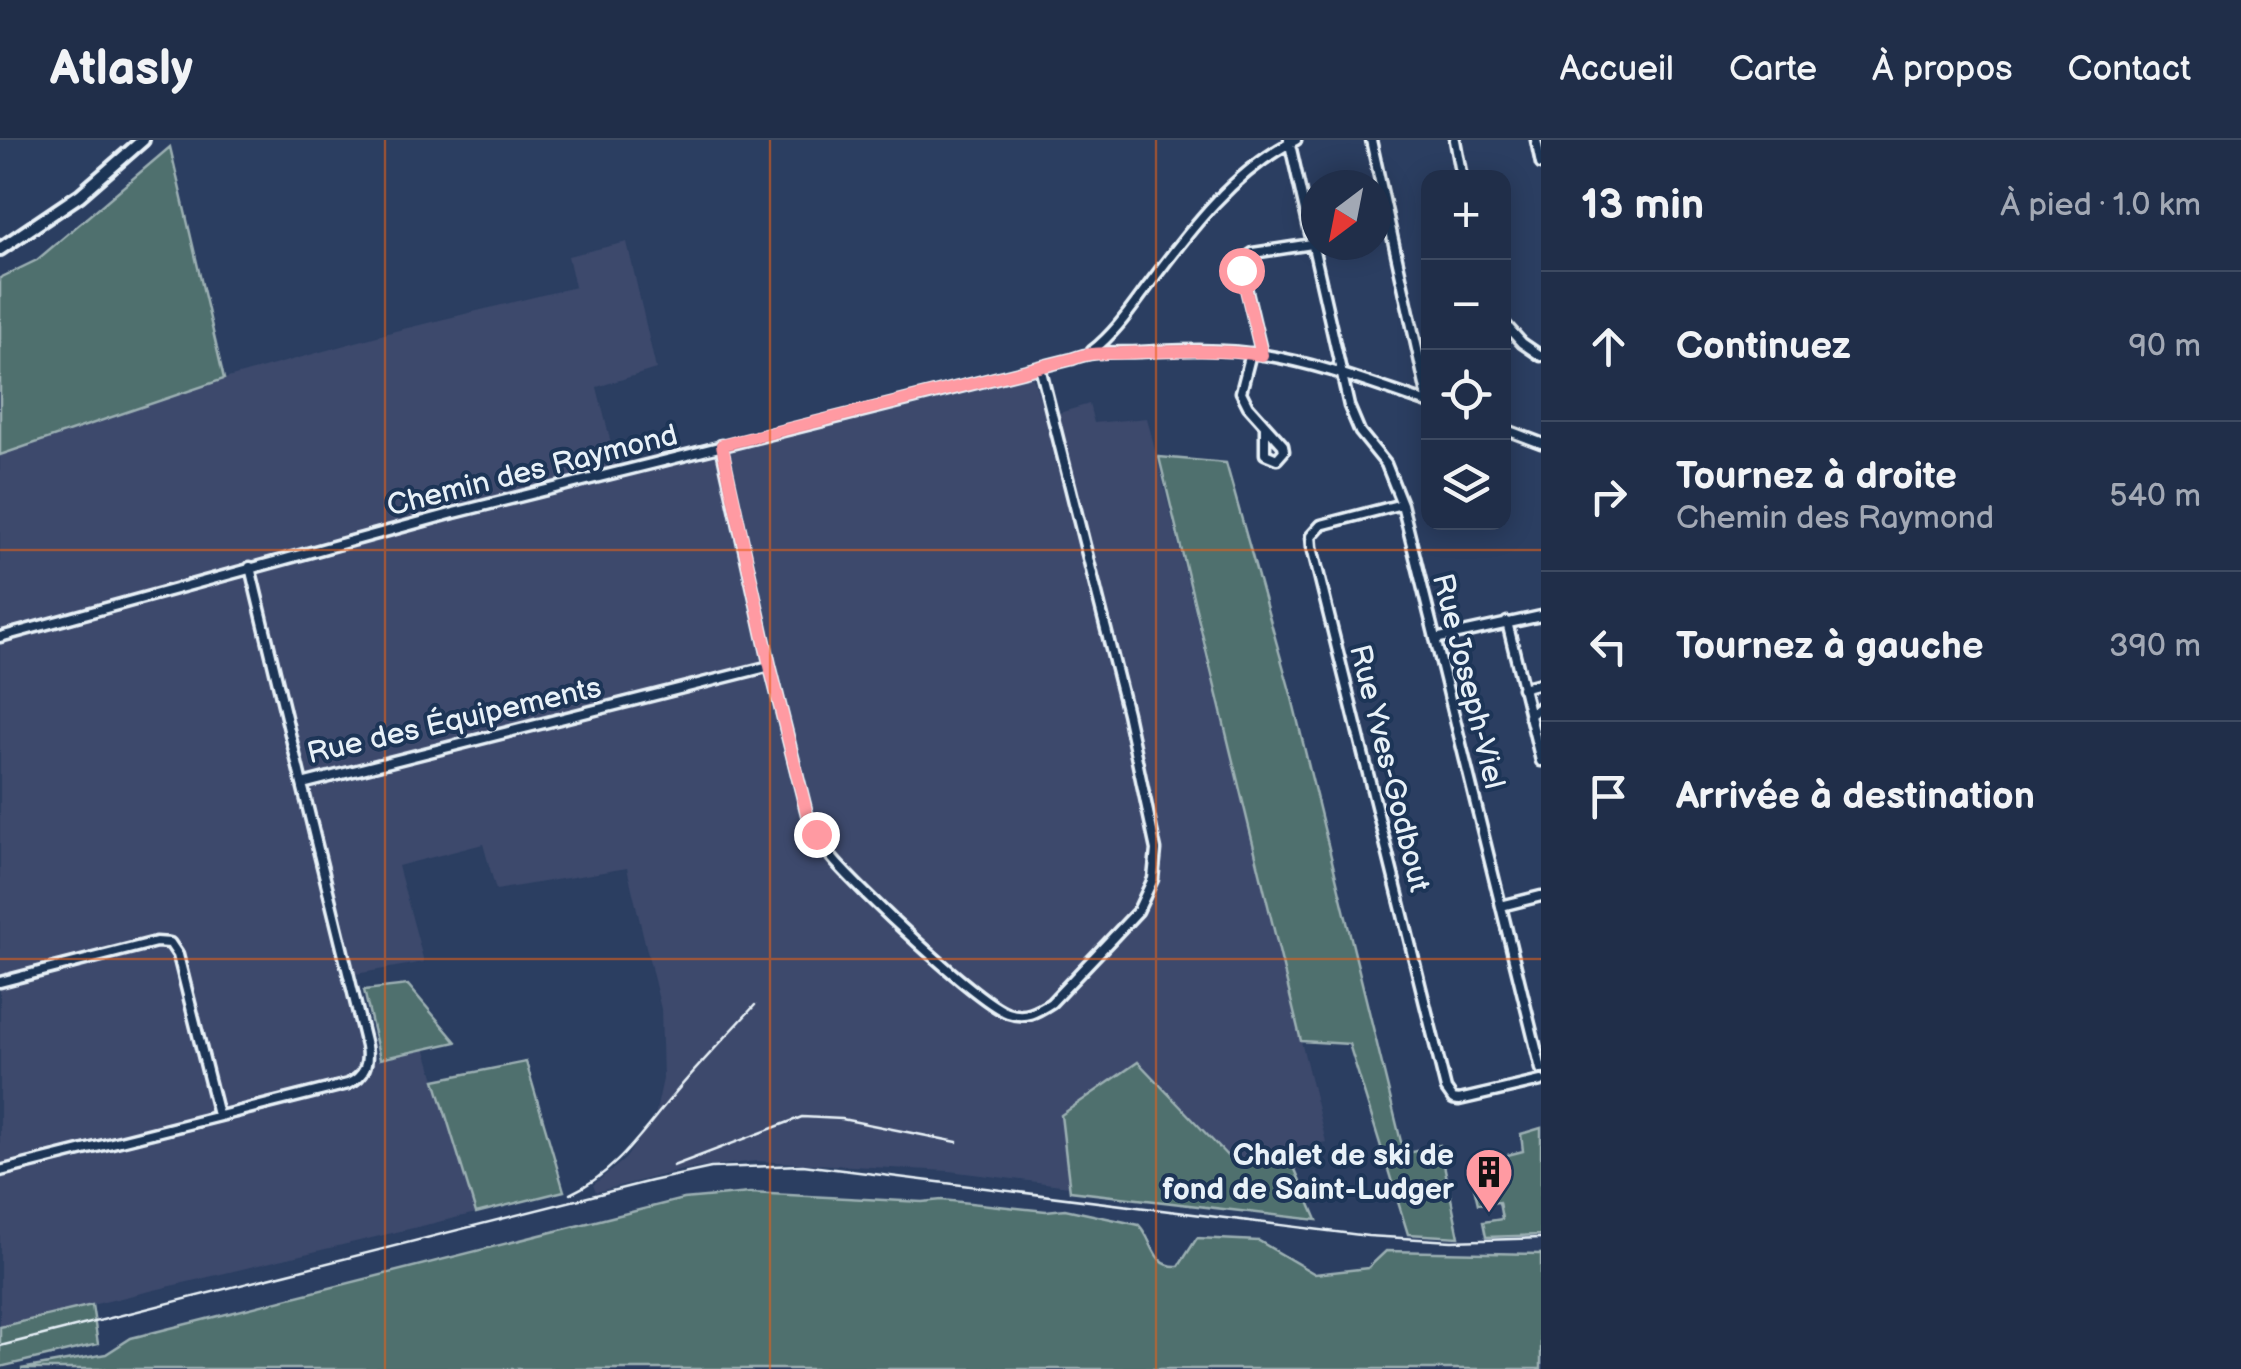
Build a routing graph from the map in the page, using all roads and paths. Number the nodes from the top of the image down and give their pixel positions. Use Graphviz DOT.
graph roads {
  1 [pos="143,140"];
  2 [pos="1371,140"];
  3 [pos="1454,140"];
  4 [pos="1536,140"];
  5 [pos="1292,141"];
  6 [pos="1541,164"];
  7 [pos="1460,170"];
  8 [pos="1301,187"];
  9 [pos="0,246"];
  10 [pos="1301,246"];
  11 [pos="1316,260"];
  12 [pos="1511,331"];
  13 [pos="1092,350"];
  14 [pos="1252,354"];
  15 [pos="1262,355"];
  16 [pos="1541,356"];
  17 [pos="1040,367"];
  18 [pos="1421,369"];
  19 [pos="1343,374"];
  20 [pos="1421,399"];
  21 [pos="1266,428"];
  22 [pos="1511,431"];
  23 [pos="1541,442"];
  24 [pos="722,445"];
  25 [pos="1402,504"];
  26 [pos="250,567"];
  27 [pos="1541,616"];
  28 [pos="1507,622"];
  29 [pos="0,636"];
  30 [pos="1435,638"];
  31 [pos="770,666"];
  32 [pos="1541,683"];
  33 [pos="1522,688"];
  34 [pos="1541,706"];
  35 [pos="1528,716"];
  36 [pos="1541,761"];
  37 [pos="302,784"];
  38 [pos="1541,896"];
  39 [pos="1500,906"];
  40 [pos="0,982"];
  41 [pos="1541,1069"];
  42 [pos="1541,1080"];
  43 [pos="218,1114"];
  44 [pos="0,1171"];
  1 -- 9 [label="highway"];
  2 -- 18 [label="street"];
  3 -- 7 [label="street"];
  4 -- 6 [label="street"];
  5 -- 8 [label="street, Rue Joseph-Viel"];
  5 -- 13 [label="street"];
  10 -- 15 [label="street"];
  11 -- 19 [label="street, Rue Joseph-Viel"];
  12 -- 16 [label="street"];
  13 -- 14 [label="street, Chemin des Raymond"];
  13 -- 17 [label="street, Chemin des Raymond"];
  14 -- 15 [label="street, Chemin des Raymond"];
  14 -- 21 [label="street"];
  15 -- 19 [label="street, Chemin des Raymond"];
  17 -- 24 [label="street, Chemin des Raymond"];
  17 -- 31 [label="street"];
  19 -- 20 [label="street, Chemin des Raymond"];
  19 -- 25 [label="street, Rue Joseph-Viel"];
  22 -- 23 [label="street"];
  24 -- 26 [label="street, Chemin des Raymond"];
  24 -- 31 [label="street"];
  25 -- 30 [label="street, Rue Joseph-Viel"];
  25 -- 42 [label="street, Rue Yves-Godbout"];
  26 -- 29 [label="street, Chemin des Raymond"];
  26 -- 37 [label="street, Rue des Équipements"];
  27 -- 28 [label="street"];
  28 -- 30 [label="street"];
  28 -- 33 [label="street"];
  30 -- 39 [label="street, Rue Joseph-Viel"];
  31 -- 37 [label="street, Rue des Équipements"];
  32 -- 33 [label="street"];
  33 -- 35 [label="street"];
  34 -- 35 [label="street"];
  35 -- 36 [label="street"];
  37 -- 43 [label="street"];
  38 -- 39 [label="street"];
  39 -- 41 [label="street, Rue Joseph-Viel"];
  40 -- 43 [label="street"];
  43 -- 44 [label="street"];
}
